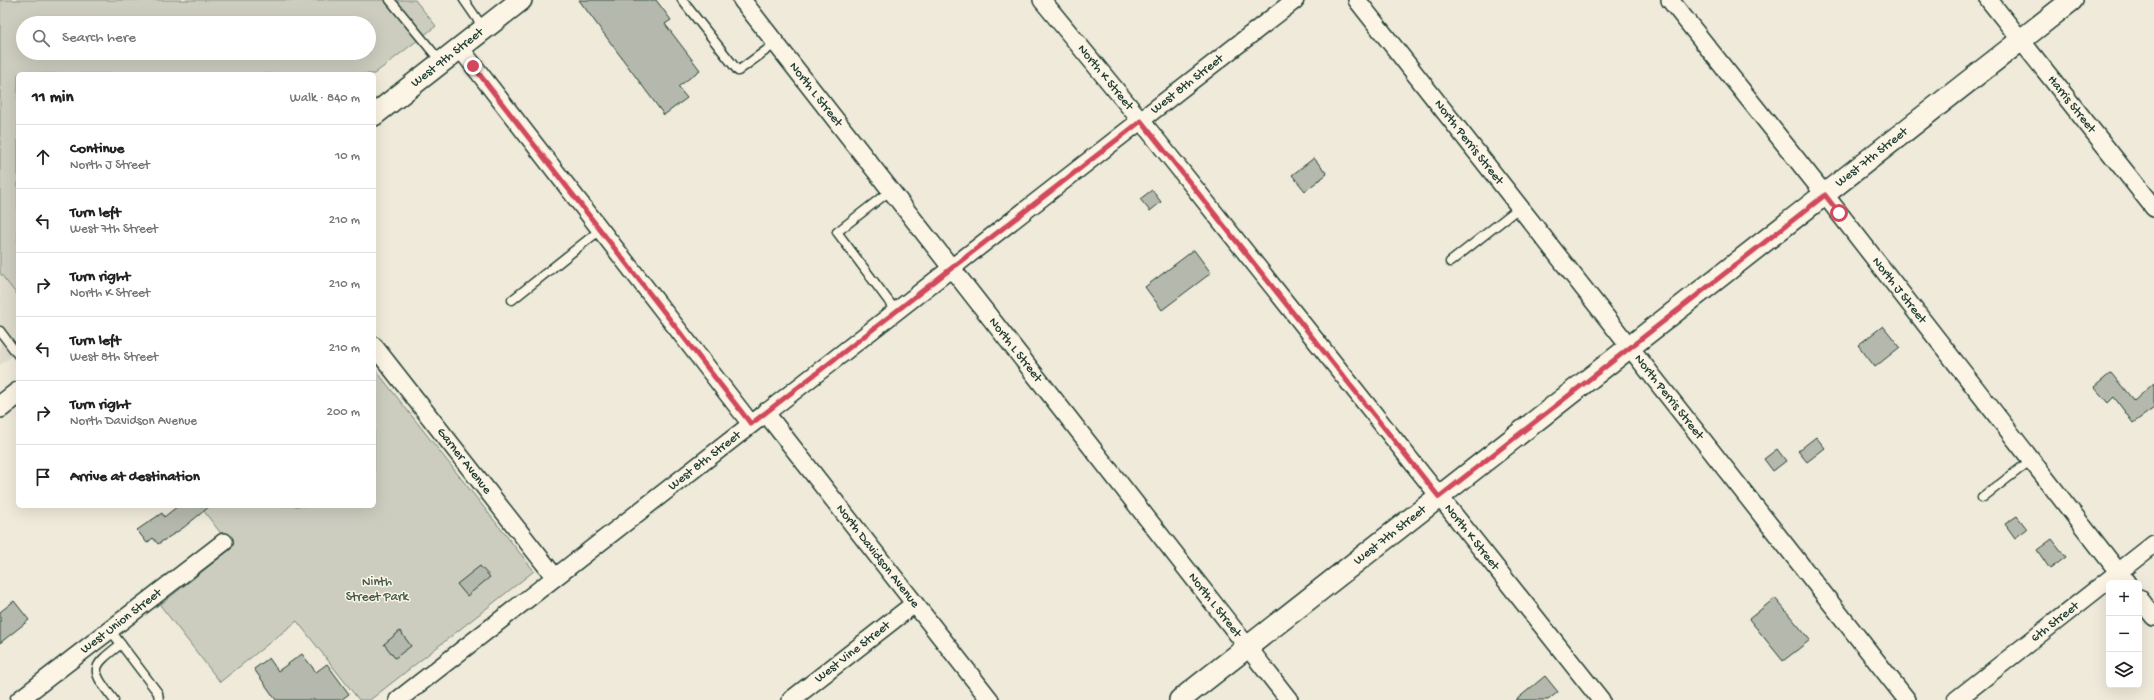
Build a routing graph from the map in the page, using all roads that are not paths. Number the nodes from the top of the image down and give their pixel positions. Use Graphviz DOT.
graph roads {
  1 [pos="390,0"];
  2 [pos="464,0"];
  3 [pos="521,0"];
  4 [pos="682,0"];
  5 [pos="742,0"];
  6 [pos="1042,0"];
  7 [pos="1295,0"];
  8 [pos="1357,0"];
  9 [pos="1670,0"];
  10 [pos="1989,0"];
  11 [pos="2072,0"];
  12 [pos="484,29"];
  13 [pos="2021,41"];
  14 [pos="776,44"];
  15 [pos="460,48"];
  16 [pos="441,63"];
  17 [pos="376,113"];
  18 [pos="1141,121"];
  19 [pos="890,190"];
  20 [pos="1825,195"];
  21 [pos="1520,206"];
  22 [pos="2154,208"];
  23 [pos="600,230"];
  24 [pos="1450,262"];
  25 [pos="952,269"];
  26 [pos="512,300"];
  27 [pos="896,311"];
  28 [pos="0,331"];
  29 [pos="1631,346"];
  30 [pos="376,349"];
  31 [pos="16,352"];
  32 [pos="16,395"];
  33 [pos="0,407"];
  34 [pos="765,412"];
  35 [pos="751,424"];
  36 [pos="2031,460"];
  37 [pos="1439,497"];
  38 [pos="1982,498"];
  39 [pos="224,542"];
  40 [pos="2154,544"];
  41 [pos="555,577"];
  42 [pos="2123,578"];
  43 [pos="2142,602"];
  44 [pos="914,604"];
  45 [pos="2154,618"];
  46 [pos="116,637"];
  47 [pos="1248,647"];
  48 [pos="19,700"];
  49 [pos="114,700"];
  50 [pos="160,700"];
  51 [pos="398,700"];
  52 [pos="791,700"];
  53 [pos="990,700"];
  54 [pos="1180,700"];
  55 [pos="1289,700"];
  56 [pos="1601,700"];
  57 [pos="1907,700"];
  58 [pos="1956,700"];
  1 -- 16 [label="lane"];
  2 -- 12 [label="lane"];
  3 -- 12 [label="street, West 9th Street"];
  4 -- 14 [label="lane"];
  5 -- 14 [label="street, North L Street"];
  6 -- 18 [label="street, North K Street"];
  7 -- 18 [label="street, West 8th Street"];
  8 -- 21 [label="street, North Perris Street"];
  9 -- 20 [label="street, North J Street"];
  10 -- 13 [label="street, Harris Street"];
  11 -- 13 [label="street, West 7th Street"];
  12 -- 15 [label="street, West 9th Street"];
  13 -- 20 [label="street, West 7th Street"];
  13 -- 22 [label="street, Harris Street"];
  14 -- 19 [label="street, North L Street"];
  15 -- 16 [label="street, West 9th Street"];
  15 -- 23 [label="street"];
  16 -- 17 [label="street, West 9th Street"];
  18 -- 25 [label="street, West 8th Street"];
  18 -- 37 [label="street, North K Street"];
  19 -- 25 [label="street, North L Street"];
  19 -- 27 [label="lane"];
  20 -- 29 [label="street, West 7th Street"];
  20 -- 36 [label="street, North J Street"];
  21 -- 24 [label="lane"];
  21 -- 29 [label="street, North Perris Street"];
  23 -- 26 [label="lane"];
  23 -- 35 [label="street"];
  25 -- 27 [label="street, West 8th Street"];
  25 -- 47 [label="street, North L Street"];
  27 -- 34 [label="street, West 8th Street"];
  28 -- 31 [label="lane"];
  29 -- 37 [label="street, West 7th Street"];
  29 -- 57 [label="street, North Perris Street"];
  30 -- 41 [label="street, Garner Avenue"];
  32 -- 33 [label="street"];
  34 -- 35 [label="street, West 8th Street"];
  34 -- 44 [label="street, North Davidson Avenue"];
  35 -- 41 [label="street, West 8th Street"];
  36 -- 38 [label="lane"];
  36 -- 42 [label="street, North J Street"];
  37 -- 47 [label="street, West 7th Street"];
  37 -- 56 [label="street, North K Street"];
  39 -- 46 [label="street, West Union Street"];
  40 -- 42 [label="street, 6th Street"];
  41 -- 51 [label="street, West 8th Street"];
  42 -- 58 [label="street, 6th Street"];
  43 -- 45 [label="street"];
  44 -- 52 [label="street, West Vine Street"];
  44 -- 53 [label="street, North Davidson Avenue"];
  46 -- 48 [label="street, West Union Street"];
  46 -- 49 [label="lane"];
  46 -- 50 [label="lane"];
  47 -- 54 [label="street, West 7th Street"];
  47 -- 55 [label="street, North L Street"];
}
